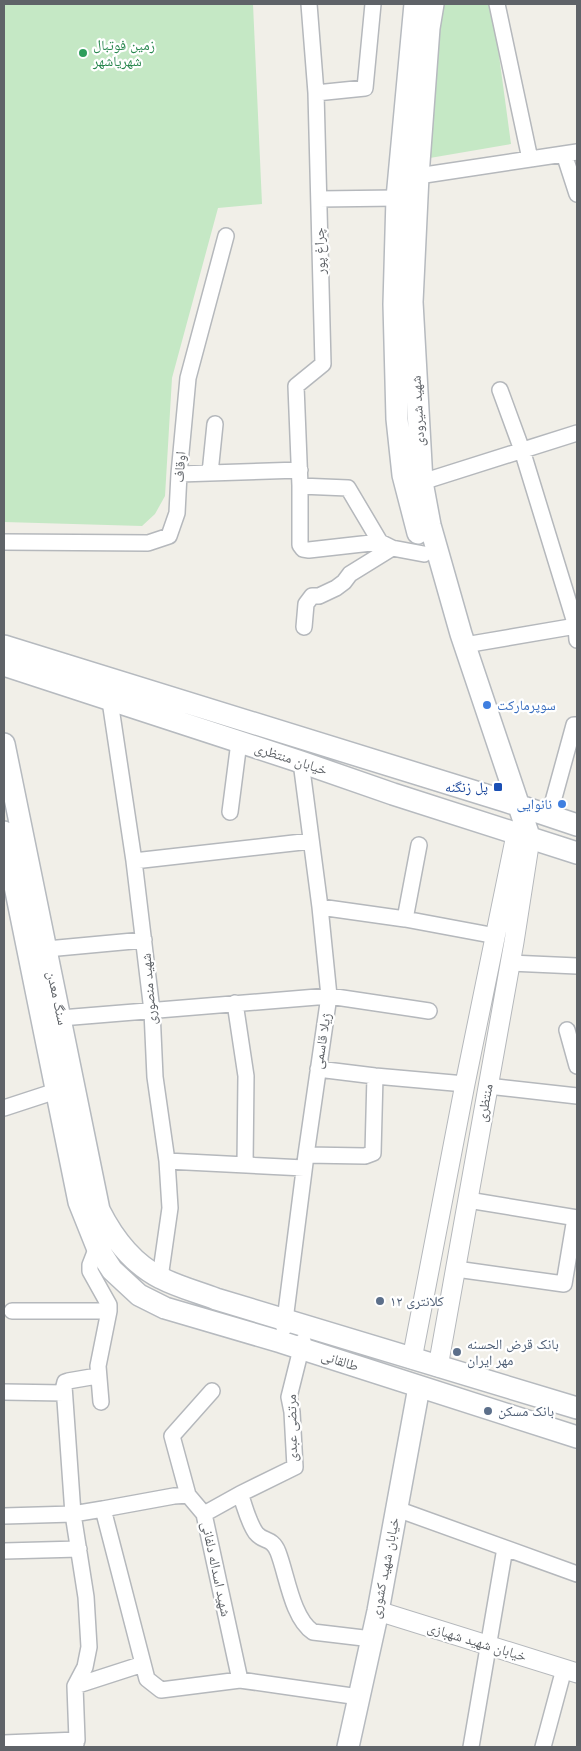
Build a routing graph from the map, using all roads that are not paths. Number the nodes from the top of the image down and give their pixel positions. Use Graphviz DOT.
graph roads {
  1 [pos="309,4"];
  2 [pos="373,4"];
  3 [pos="415,4"];
  4 [pos="433,4"];
  5 [pos="497,4"];
  6 [pos="316,93"];
  7 [pos="571,153"];
  8 [pos="530,160"];
  9 [pos="418,176"];
  10 [pos="577,194"];
  11 [pos="397,198"];
  12 [pos="319,200"];
  13 [pos="226,236"];
  14 [pos="500,390"];
  15 [pos="215,424"];
  16 [pos="577,433"];
  17 [pos="522,450"];
  18 [pos="300,470"];
  19 [pos="210,473"];
  20 [pos="179,474"];
  21 [pos="422,482"];
  22 [pos="300,486"];
  23 [pos="4,542"];
  24 [pos="386,545"];
  25 [pos="424,554"];
  26 [pos="304,627"];
  27 [pos="577,633"];
  28 [pos="465,645"];
  29 [pos="4,646"];
  30 [pos="4,666"];
  31 [pos="110,701"];
  32 [pos="577,725"];
  33 [pos="239,742"];
  34 [pos="4,744"];
  35 [pos="301,762"];
  36 [pos="511,803"];
  37 [pos="230,812"];
  38 [pos="549,816"];
  39 [pos="577,825"];
  40 [pos="4,832"];
  41 [pos="523,837"];
  42 [pos="311,841"];
  43 [pos="419,845"];
  44 [pos="577,853"];
  45 [pos="134,861"];
  46 [pos="7,863"];
  47 [pos="320,907"];
  48 [pos="405,919"];
  49 [pos="496,936"];
  50 [pos="144,940"];
  51 [pos="47,949"];
  52 [pos="510,963"];
  53 [pos="577,966"];
  54 [pos="329,996"];
  55 [pos="235,1003"];
  56 [pos="152,1011"];
  57 [pos="429,1011"];
  58 [pos="61,1018"];
  59 [pos="568,1030"];
  60 [pos="577,1066"];
  61 [pos="318,1069"];
  62 [pos="375,1076"];
  63 [pos="465,1084"];
  64 [pos="488,1086"];
  65 [pos="56,1091"];
  66 [pos="577,1096"];
  67 [pos="4,1108"];
  68 [pos="167,1161"];
  69 [pos="305,1162"];
  70 [pos="245,1165"];
  71 [pos="468,1200"];
  72 [pos="576,1218"];
  73 [pos="97,1247"];
  74 [pos="122,1248"];
  75 [pos="456,1269"];
  76 [pos="112,1270"];
  77 [pos="160,1278"];
  78 [pos="12,1311"];
  79 [pos="109,1311"];
  80 [pos="285,1320"];
  81 [pos="306,1327"];
  82 [pos="281,1342"];
  83 [pos="302,1349"];
  84 [pos="412,1359"];
  85 [pos="438,1367"];
  86 [pos="98,1376"];
  87 [pos="419,1387"];
  88 [pos="212,1391"];
  89 [pos="4,1392"];
  90 [pos="64,1393"];
  91 [pos="101,1402"];
  92 [pos="577,1408"];
  93 [pos="577,1437"];
  94 [pos="240,1494"];
  95 [pos="188,1496"];
  96 [pos="103,1509"];
  97 [pos="397,1509"];
  98 [pos="73,1514"];
  99 [pos="204,1514"];
  100 [pos="4,1516"];
  101 [pos="505,1548"];
  102 [pos="79,1549"];
  103 [pos="4,1551"];
  104 [pos="577,1574"];
  105 [pos="378,1611"];
  106 [pos="372,1639"];
  107 [pos="489,1646"];
  108 [pos="143,1664"];
  109 [pos="571,1671"];
  110 [pos="240,1680"];
  111 [pos="75,1686"];
  112 [pos="359,1697"];
  113 [pos="4,1743"];
  114 [pos="76,1744"];
  115 [pos="348,1747"];
  116 [pos="471,1747"];
  117 [pos="543,1747"];
  1 -- 6 [label="street, چراغ پور"];
  2 -- 6 [label="street"];
  3 -- 11 [label="main road, شهید شیرودی"];
  4 -- 9 [label="main road, شهید شیرودی"];
  5 -- 8 [label="street"];
  6 -- 12 [label="street, چراغ پور"];
  7 -- 8 [label="street"];
  7 -- 10 [label="street"];
  8 -- 9 [label="street"];
  9 -- 21 [label="main road, شهید شیرودی"];
  11 -- 12 [label="street"];
  11 -- 25 [label="main road, شهید شیرودی"];
  12 -- 18 [label="street, چراغ پور"];
  13 -- 20 [label="street, اوقاف"];
  14 -- 17 [label="street"];
  15 -- 19 [label="street"];
  16 -- 17 [label="street"];
  17 -- 21 [label="street"];
  17 -- 27 [label="street"];
  18 -- 19 [label="street"];
  18 -- 22 [label="street, چراغ پور"];
  19 -- 20 [label="street"];
  20 -- 23 [label="street, اوقاف"];
  21 -- 28 [label="main road, شهید شیرودی"];
  22 -- 24 [label="street"];
  22 -- 24 [label="street, چراغ پور"];
  24 -- 25 [label="street"];
  24 -- 26 [label="street"];
  25 -- 36 [label="main road, شهید شیرودی"];
  27 -- 28 [label="street"];
  28 -- 36 [label="main road, شهید شیرودی"];
  29 -- 36 [label="main road, خیابان منتظری"];
  30 -- 31 [label="main road, خیابان منتظری"];
  31 -- 33 [label="main road, خیابان منتظری"];
  31 -- 45 [label="street, شهید منصوری"];
  32 -- 38 [label="street"];
  33 -- 35 [label="main road, خیابان منتظری"];
  33 -- 37 [label="street"];
  34 -- 51 [label="main road, سنگ معدن"];
  35 -- 41 [label="main road, خیابان منتظری"];
  35 -- 42 [label="street, ژیلا قاسمی"];
  36 -- 38 [label="main road, خیابان منتظری"];
  36 -- 41 [label="main road"];
  38 -- 39 [label="main road, خیابان منتظری"];
  40 -- 46 [label="main road, سنگ معدن"];
  41 -- 44 [label="main road, خیابان منتظری"];
  41 -- 49 [label="street, منتظری"];
  41 -- 52 [label="street, منتظری"];
  42 -- 45 [label="street"];
  42 -- 47 [label="street, ژیلا قاسمی"];
  43 -- 48 [label="street"];
  45 -- 50 [label="street, شهید منصوری"];
  46 -- 65 [label="main road, سنگ معدن"];
  47 -- 48 [label="street"];
  47 -- 54 [label="street, ژیلا قاسمی"];
  48 -- 49 [label="street"];
  49 -- 63 [label="street, منتظری"];
  50 -- 51 [label="street"];
  50 -- 56 [label="street, شهید منصوری"];
  51 -- 58 [label="main road, سنگ معدن"];
  52 -- 53 [label="street"];
  52 -- 64 [label="street, منتظری"];
  54 -- 55 [label="street"];
  54 -- 57 [label="street"];
  54 -- 61 [label="street, ژیلا قاسمی"];
  55 -- 56 [label="street"];
  55 -- 70 [label="street"];
  56 -- 58 [label="street"];
  56 -- 68 [label="street, شهید منصوری"];
  58 -- 74 [label="main road, سنگ معدن"];
  59 -- 60 [label="street"];
  61 -- 62 [label="street"];
  61 -- 69 [label="street, ژیلا قاسمی"];
  62 -- 63 [label="street"];
  62 -- 69 [label="street"];
  63 -- 84 [label="street, منتظری"];
  64 -- 66 [label="street"];
  64 -- 71 [label="street, منتظری"];
  65 -- 67 [label="street"];
  65 -- 73 [label="main road, سنگ معدن"];
  68 -- 70 [label="street"];
  68 -- 77 [label="street, شهید منصوری"];
  69 -- 70 [label="street"];
  69 -- 80 [label="street, ژیلا قاسمی"];
  71 -- 72 [label="street"];
  71 -- 75 [label="street, منتظری"];
  72 -- 75 [label="street"];
  73 -- 76 [label="main road, سنگ معدن"];
  73 -- 79 [label="street"];
  74 -- 77 [label="main road, طالقانی"];
  75 -- 85 [label="street, منتظری"];
  76 -- 82 [label="main road, طالقانی"];
  77 -- 80 [label="main road, طالقانی"];
  78 -- 79 [label="street"];
  79 -- 86 [label="street"];
  80 -- 81 [label="main road, طالقانی"];
  80 -- 82 [label="street, ژیلا قاسمی"];
  81 -- 83 [label="street"];
  81 -- 84 [label="main road, طالقانی"];
  82 -- 83 [label="main road, طالقانی"];
  83 -- 87 [label="main road, طالقانی"];
  83 -- 94 [label="street, مرتضی عبدی"];
  84 -- 85 [label="main road, طالقانی"];
  85 -- 92 [label="main road, طالقانی"];
  86 -- 90 [label="street"];
  86 -- 91 [label="street"];
  87 -- 93 [label="main road, طالقانی"];
  87 -- 97 [label="main road, خیابان شهید کشوری"];
  88 -- 95 [label="street, شهید اسداله دلفانی"];
  89 -- 90 [label="street"];
  90 -- 98 [label="street"];
  94 -- 99 [label="street, مرتضی عبدی"];
  94 -- 106 [label="street"];
  95 -- 96 [label="street"];
  95 -- 99 [label="street, شهید اسداله دلفانی"];
  96 -- 98 [label="street"];
  96 -- 108 [label="street"];
  97 -- 101 [label="street"];
  97 -- 105 [label="main road, خیابان شهید کشوری"];
  98 -- 100 [label="street"];
  98 -- 102 [label="street"];
  99 -- 110 [label="street, شهید اسداله دلفانی"];
  101 -- 104 [label="street"];
  101 -- 107 [label="street"];
  102 -- 103 [label="street"];
  102 -- 111 [label="street"];
  105 -- 106 [label="main road, خیابان شهید کشوری"];
  105 -- 107 [label="street, خیابان شهید شهبازی"];
  106 -- 112 [label="main road, خیابان شهید کشوری"];
  107 -- 109 [label="street, خیابان شهید شهبازی"];
  107 -- 116 [label="street"];
  108 -- 110 [label="street"];
  108 -- 111 [label="street"];
  109 -- 117 [label="street"];
  110 -- 112 [label="street"];
  111 -- 114 [label="street"];
  112 -- 115 [label="main road, خیابان شهید کشوری"];
  113 -- 114 [label="street"];
}
